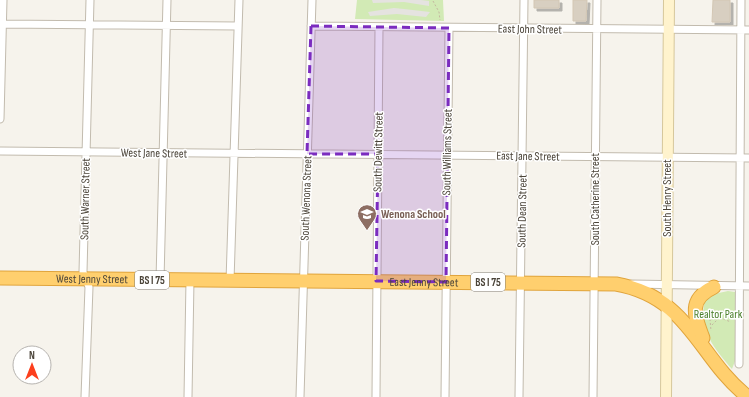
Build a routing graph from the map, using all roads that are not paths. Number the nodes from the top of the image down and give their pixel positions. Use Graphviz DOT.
graph roads {
  1 [pos="4,0"];
  2 [pos="90,0"];
  3 [pos="167,0"];
  4 [pos="239,0"];
  5 [pos="312,0"];
  6 [pos="524,0"];
  7 [pos="597,0"];
  8 [pos="669,0"];
  9 [pos="741,0"];
  10 [pos="2,24"];
  11 [pos="90,25"];
  12 [pos="166,26"];
  13 [pos="238,26"];
  14 [pos="311,26"];
  15 [pos="379,28"];
  16 [pos="449,28"];
  17 [pos="524,29"];
  18 [pos="597,30"];
  19 [pos="669,30"];
  20 [pos="741,30"];
  21 [pos="749,30"];
  22 [pos="0,119"];
  23 [pos="0,151"];
  24 [pos="86,152"];
  25 [pos="163,153"];
  26 [pos="234,154"];
  27 [pos="307,154"];
  28 [pos="378,154"];
  29 [pos="447,155"];
  30 [pos="523,156"];
  31 [pos="595,156"];
  32 [pos="667,157"];
  33 [pos="740,158"];
  34 [pos="749,158"];
  35 [pos="0,278"];
  36 [pos="86,279"];
  37 [pos="160,280"];
  38 [pos="190,280"];
  39 [pos="230,281"];
  40 [pos="304,281"];
  41 [pos="376,281"];
  42 [pos="446,282"];
  43 [pos="521,282"];
  44 [pos="594,283"];
  45 [pos="616,284"];
  46 [pos="667,284"];
  47 [pos="739,286"];
  48 [pos="749,286"];
  49 [pos="714,287"];
  50 [pos="667,306"];
  51 [pos="709,353"];
  52 [pos="739,364"];
  53 [pos="85,397"];
  54 [pos="188,397"];
  55 [pos="300,397"];
  56 [pos="376,397"];
  57 [pos="445,397"];
  58 [pos="519,397"];
  59 [pos="593,397"];
  60 [pos="666,397"];
  61 [pos="748,397"];
  1 -- 10 [label="street"];
  2 -- 11 [label="street, South Warner Street"];
  3 -- 12 [label="street"];
  4 -- 13 [label="street"];
  5 -- 14 [label="street, South Wenona Street"];
  6 -- 17 [label="street, South Dean Street"];
  7 -- 18 [label="street, South Catherine Street"];
  8 -- 19 [label="street, South Henry Street"];
  9 -- 20 [label="street"];
  10 -- 11 [label="street"];
  10 -- 22 [label="street"];
  11 -- 12 [label="street"];
  11 -- 24 [label="street, South Warner Street"];
  12 -- 13 [label="street"];
  12 -- 25 [label="street"];
  13 -- 26 [label="street"];
  14 -- 15 [label="street, East John Street"];
  14 -- 27 [label="street, South Wenona Street"];
  15 -- 16 [label="street, East John Street"];
  15 -- 28 [label="street, South Dewitt Street"];
  16 -- 17 [label="street, East John Street"];
  16 -- 29 [label="street, South Williams Street"];
  17 -- 18 [label="street, East John Street"];
  17 -- 30 [label="street, South Dean Street"];
  18 -- 19 [label="street, East John Street"];
  18 -- 31 [label="street, South Catherine Street"];
  19 -- 20 [label="street, East John Street"];
  19 -- 32 [label="street, South Henry Street"];
  20 -- 21 [label="street, East John Street"];
  20 -- 33 [label="street"];
  23 -- 24 [label="street, West Jane Street"];
  24 -- 25 [label="street, West Jane Street"];
  24 -- 36 [label="street, South Warner Street"];
  25 -- 26 [label="street, West Jane Street"];
  25 -- 37 [label="street"];
  26 -- 27 [label="street, West Jane Street"];
  26 -- 39 [label="street"];
  27 -- 28 [label="street, East Jane Street"];
  27 -- 40 [label="street, South Wenona Street"];
  28 -- 29 [label="street, East Jane Street"];
  28 -- 41 [label="street, South Dewitt Street"];
  29 -- 30 [label="street, East Jane Street"];
  29 -- 42 [label="street, South Williams Street"];
  30 -- 31 [label="street, East Jane Street"];
  30 -- 43 [label="street, South Dean Street"];
  31 -- 32 [label="street, East Jane Street"];
  31 -- 44 [label="street, South Catherine Street"];
  32 -- 33 [label="street, East Jane Street"];
  32 -- 46 [label="street, South Henry Street"];
  33 -- 34 [label="street, East Jane Street"];
  33 -- 47 [label="street"];
  35 -- 36 [label="highway, West Jenny Street / BS I 75"];
  36 -- 37 [label="highway, West Jenny Street / BS I 75"];
  36 -- 53 [label="street, South Warner Street"];
  37 -- 38 [label="highway, West Jenny Street / BS I 75"];
  38 -- 39 [label="highway, West Jenny Street / BS I 75"];
  38 -- 54 [label="street"];
  39 -- 40 [label="highway, West Jenny Street / BS I 75"];
  40 -- 41 [label="highway, East Jenny Street / BS I 75"];
  40 -- 55 [label="street, South Wenona Street"];
  41 -- 42 [label="highway, East Jenny Street / BS I 75"];
  41 -- 56 [label="street, South Dewitt Street"];
  42 -- 43 [label="highway, East Jenny Street / BS I 75"];
  42 -- 57 [label="street, South Williams Street"];
  43 -- 44 [label="highway, East Jenny Street / BS I 75"];
  43 -- 58 [label="street, South Dean Street"];
  44 -- 45 [label="highway, East Jenny Street / BS I 75"];
  44 -- 59 [label="street, South Catherine Street"];
  45 -- 46 [label="street, East Jenny Street"];
  45 -- 50 [label="highway, East Jenny Street / BS I 75"];
  46 -- 49 [label="street, East Jenny Street"];
  46 -- 50 [label="street, South Henry Street"];
  47 -- 48 [label="street, East Jenny Street"];
  47 -- 49 [label="street, East Jenny Street"];
  47 -- 52 [label="street"];
  49 -- 51 [label="highway"];
  50 -- 51 [label="highway, BS I 75"];
  50 -- 60 [label="street, South Henry Street"];
  51 -- 61 [label="highway, BS I 75"];
}
